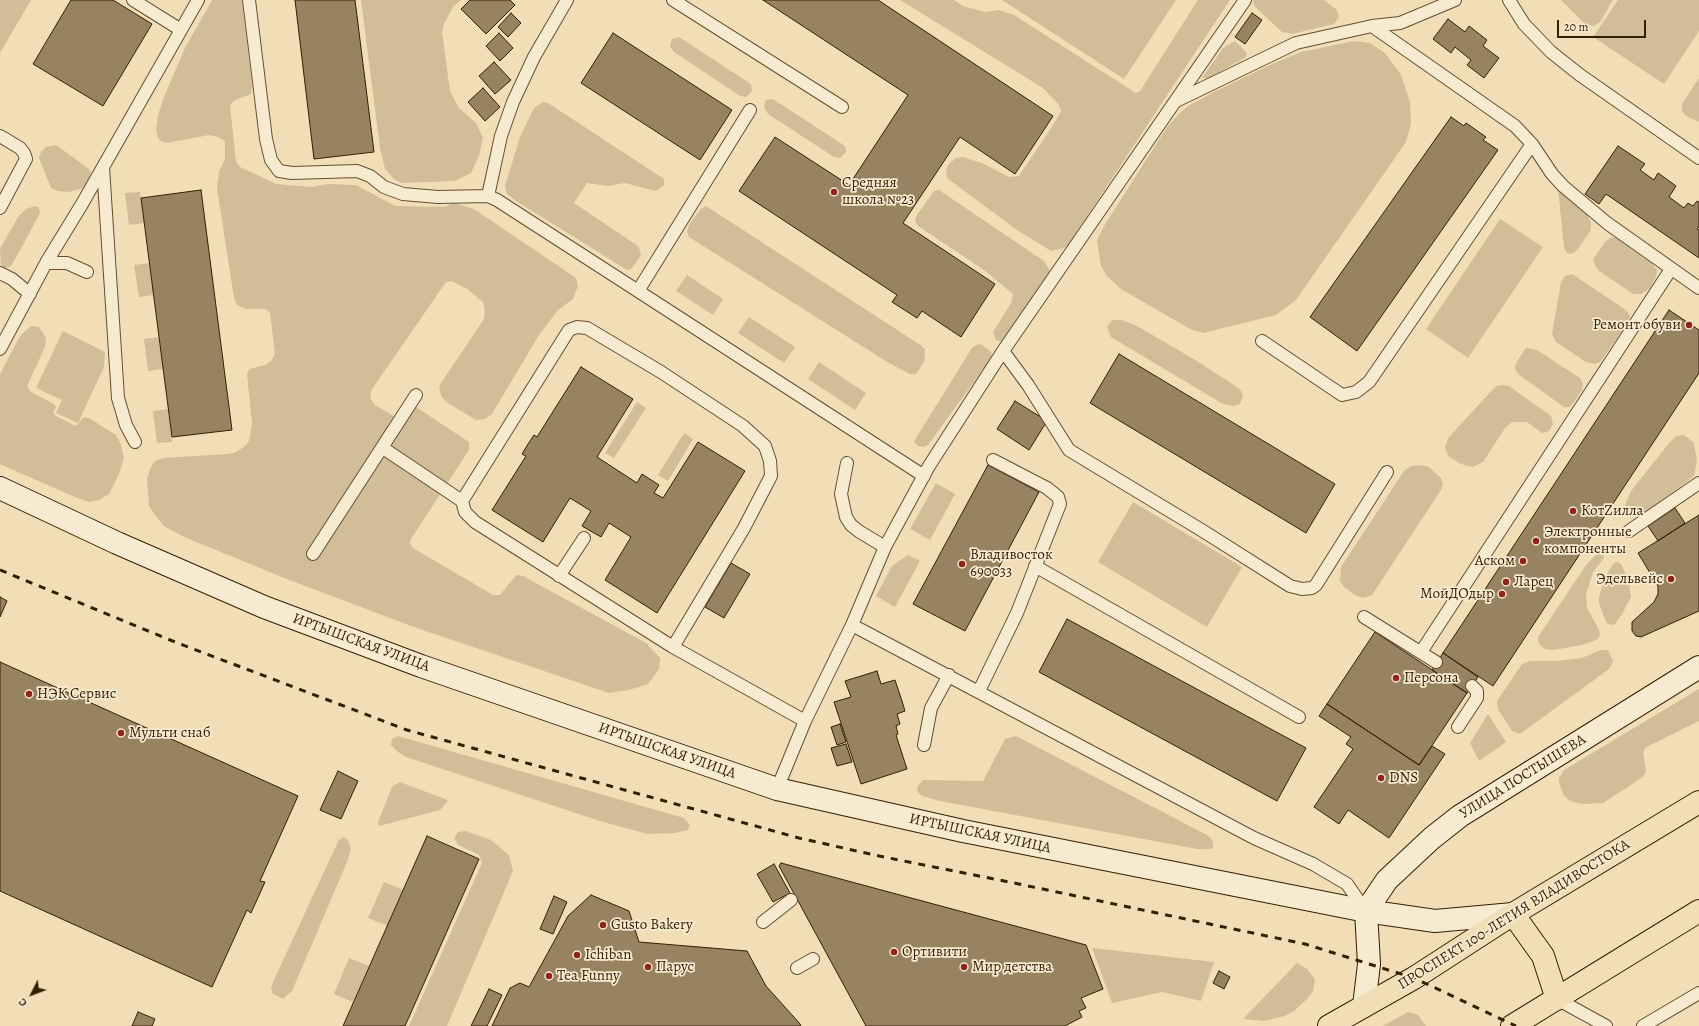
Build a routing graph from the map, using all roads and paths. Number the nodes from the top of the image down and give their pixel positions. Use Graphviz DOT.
graph roads {
  1 [pos="132,0"];
  2 [pos="198,0"];
  3 [pos="249,0"];
  4 [pos="567,0"];
  5 [pos="673,0"];
  6 [pos="1245,0"];
  7 [pos="1455,0"];
  8 [pos="1509,0"];
  9 [pos="1372,26"];
  10 [pos="181,30"];
  11 [pos="1174,102"];
  12 [pos="842,108"];
  13 [pos="750,110"];
  14 [pos="0,136"];
  15 [pos="1532,144"];
  16 [pos="1699,158"];
  17 [pos="103,167"];
  18 [pos="488,196"];
  19 [pos="0,208"];
  20 [pos="46,263"];
  21 [pos="1671,269"];
  22 [pos="87,272"];
  23 [pos="0,273"];
  24 [pos="1699,288"];
  25 [pos="638,291"];
  26 [pos="30,294"];
  27 [pos="1262,341"];
  28 [pos="0,349"];
  29 [pos="1003,351"];
  30 [pos="416,395"];
  31 [pos="135,442"];
  32 [pos="383,448"];
  33 [pos="993,460"];
  34 [pos="847,463"];
  35 [pos="1387,472"];
  36 [pos="924,476"];
  37 [pos="1699,484"];
  38 [pos="0,488"];
  39 [pos="462,502"];
  40 [pos="1629,531"];
  41 [pos="584,538"];
  42 [pos="885,547"];
  43 [pos="313,554"];
  44 [pos="1035,566"];
  45 [pos="560,576"];
  46 [pos="1364,617"];
  47 [pos="852,625"];
  48 [pos="673,647"];
  49 [pos="1421,652"];
  50 [pos="1436,662"];
  51 [pos="1699,667"];
  52 [pos="949,675"];
  53 [pos="1472,686"];
  54 [pos="979,691"];
  55 [pos="1300,718"];
  56 [pos="805,721"];
  57 [pos="1458,727"];
  58 [pos="924,745"];
  59 [pos="777,789"];
  60 [pos="1699,802"];
  61 [pos="791,900"];
  62 [pos="1366,911"];
  63 [pos="1699,912"];
  64 [pos="1513,914"];
  65 [pos="763,922"];
  66 [pos="813,960"];
  67 [pos="797,968"];
  68 [pos="1699,993"];
  69 [pos="1557,999"];
  70 [pos="1364,1006"];
  71 [pos="1329,1026"];
  72 [pos="1512,1026"];
  73 [pos="1606,1026"];
  74 [pos="1643,1026"];
  1 -- 10 [label="lane"];
  2 -- 10 [label="lane"];
  3 -- 18 [label="lane"];
  4 -- 18 [label="lane"];
  5 -- 12 [label="lane"];
  6 -- 11 [label="lane"];
  7 -- 9 [label="lane"];
  8 -- 16 [label="lane"];
  9 -- 11 [label="lane"];
  9 -- 15 [label="lane"];
  10 -- 17 [label="lane"];
  11 -- 29 [label="lane"];
  13 -- 25 [label="lane"];
  14 -- 19 [label="lane"];
  15 -- 21 [label="lane"];
  15 -- 27 [label="lane"];
  17 -- 20 [label="lane"];
  17 -- 31 [label="lane"];
  18 -- 25 [label="lane"];
  20 -- 22 [label="lane"];
  20 -- 26 [label="lane"];
  21 -- 24 [label="lane"];
  21 -- 49 [label="lane"];
  23 -- 26 [label="lane"];
  25 -- 36 [label="lane"];
  26 -- 28 [label="lane"];
  29 -- 35 [label="lane"];
  29 -- 36 [label="lane"];
  30 -- 32 [label="lane"];
  32 -- 39 [label="lane"];
  32 -- 43 [label="lane"];
  33 -- 44 [label="lane"];
  34 -- 42 [label="lane"];
  36 -- 42 [label="lane"];
  37 -- 40 [label="lane"];
  38 -- 59 [label="main road, ИРТЫШСКАЯ УЛИЦА"];
  39 -- 45 [label="lane"];
  39 -- 48 [label="lane"];
  41 -- 45 [label="lane"];
  42 -- 47 [label="lane"];
  44 -- 54 [label="lane"];
  44 -- 55 [label="lane"];
  45 -- 48 [label="lane"];
  46 -- 49 [label="lane"];
  47 -- 52 [label="lane"];
  47 -- 56 [label="lane"];
  48 -- 56 [label="lane"];
  49 -- 50 [label="lane"];
  51 -- 62 [label="main road, УЛИЦА ПОСТЫШЕВА"];
  52 -- 54 [label="lane"];
  52 -- 58 [label="lane"];
  53 -- 57 [label="lane"];
  54 -- 62 [label="lane"];
  56 -- 59 [label="lane"];
  59 -- 62 [label="main road, ИРТЫШСКАЯ УЛИЦА"];
  60 -- 64 [label="highway, ПРОСПЕКТ 100-ЛЕТИЯ ВЛАДИВОСТОКА"];
  61 -- 65 [label="lane"];
  62 -- 64 [label="main road, ИРТЫШСКАЯ УЛИЦА"];
  62 -- 70 [label="main road"];
  63 -- 69 [label="highway"];
  64 -- 69 [label="highway"];
  64 -- 70 [label="highway, ПРОСПЕКТ 100-ЛЕТИЯ ВЛАДИВОСТОКА"];
  66 -- 67 [label="lane"];
  68 -- 74 [label="lane"];
  69 -- 72 [label="highway"];
  69 -- 73 [label="lane"];
  70 -- 71 [label="highway, ПРОСПЕКТ 100-ЛЕТИЯ ВЛАДИВОСТОКА"];
}
